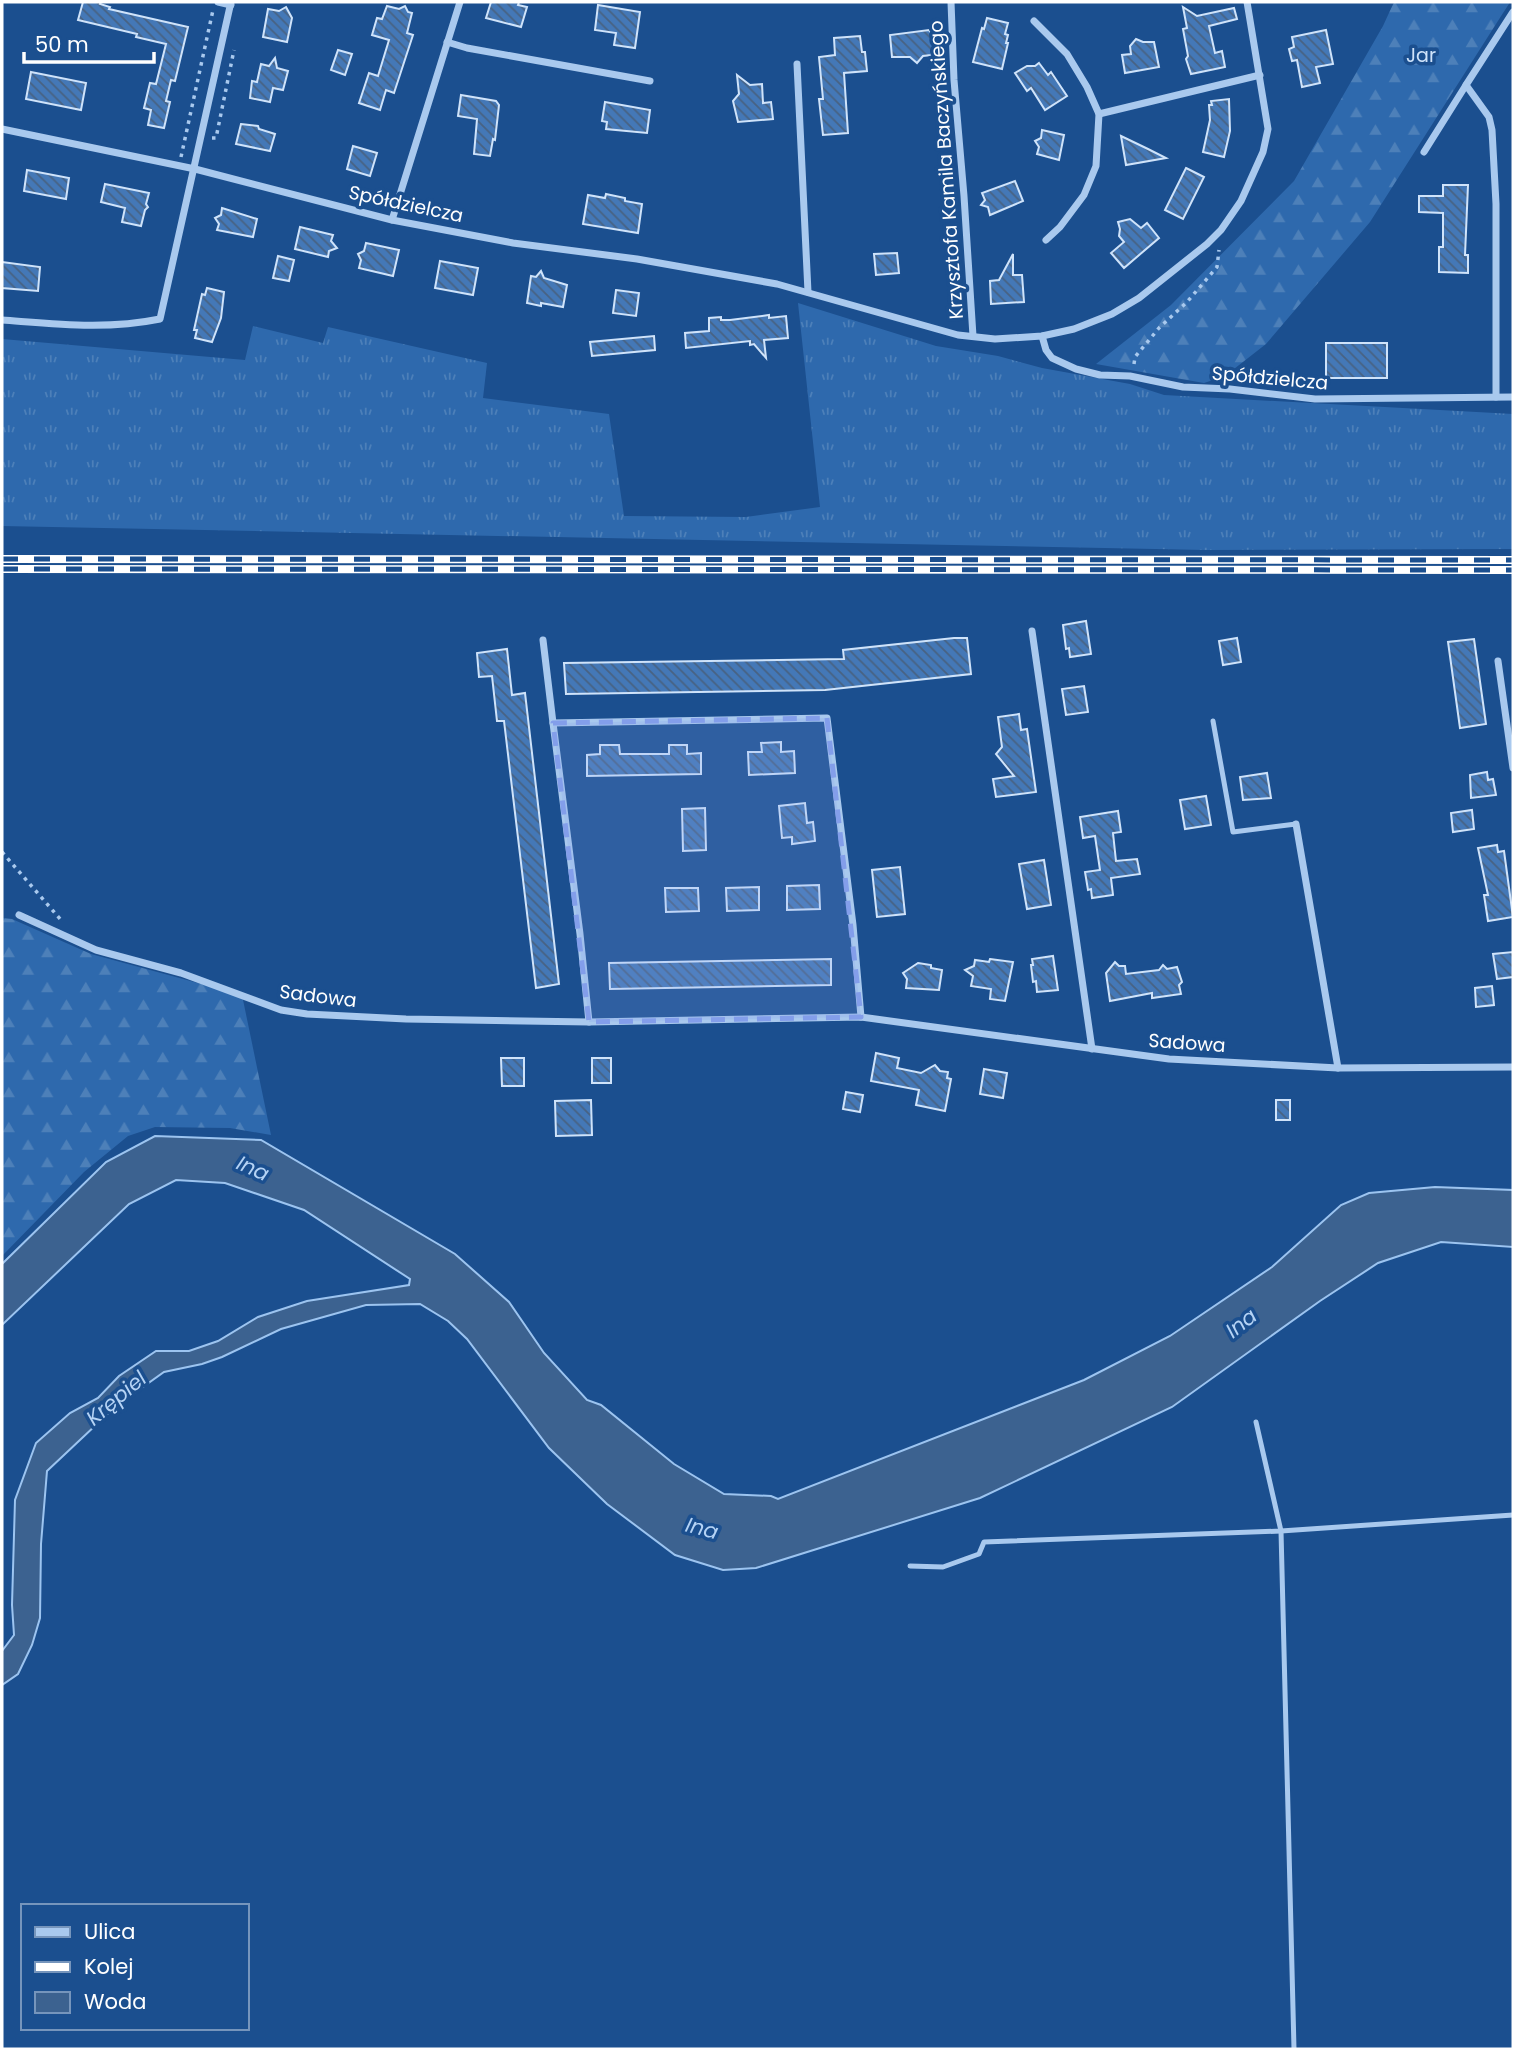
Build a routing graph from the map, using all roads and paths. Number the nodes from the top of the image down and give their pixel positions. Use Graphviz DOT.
graph roads {
  1 [pos="217,2"];
  2 [pos="460,2"];
  3 [pos="951,2"];
  4 [pos="1247,2"];
  5 [pos="231,3"];
  6 [pos="1513,12"];
  7 [pos="1034,21"];
  8 [pos="447,42"];
  9 [pos="797,64"];
  10 [pos="1260,75"];
  11 [pos="650,81"];
  12 [pos="1466,85"];
  13 [pos="1099,114"];
  14 [pos="2,129"];
  15 [pos="1424,152"];
  16 [pos="179,165"];
  17 [pos="195,169"];
  18 [pos="392,220"];
  19 [pos="1221,230"];
  20 [pos="1046,240"];
  21 [pos="807,292"];
  22 [pos="2,320"];
  23 [pos="973,336"];
  24 [pos="1042,336"];
  25 [pos="1130,376"];
  26 [pos="1496,397"];
  27 [pos="1513,397"];
  28 [pos="1032,631"];
  29 [pos="543,640"];
  30 [pos="1498,661"];
  31 [pos="1213,721"];
  32 [pos="553,723"];
  33 [pos="1513,768"];
  34 [pos="1296,824"];
  35 [pos="2,852"];
  36 [pos="19,915"];
  37 [pos="63,922"];
  38 [pos="862,1017"];
  39 [pos="589,1022"];
  40 [pos="1092,1049"];
  41 [pos="1513,1067"];
  42 [pos="1338,1068"];
  43 [pos="1256,1422"];
  44 [pos="1513,1515"];
  45 [pos="1281,1531"];
  46 [pos="910,1566"];
  47 [pos="1294,2049"];
  1 -- 5 [label="street"];
  1 -- 16 [label="path"];
  2 -- 8 [label="street"];
  3 -- 23 [label="street, Krzysztofa Kamila Baczyńskiego"];
  4 -- 10 [label="street, Spółdzielcza"];
  5 -- 17 [label="street"];
  6 -- 12 [label="street"];
  7 -- 13 [label="street"];
  8 -- 11 [label="street"];
  8 -- 18 [label="street"];
  9 -- 21 [label="street"];
  10 -- 13 [label="street"];
  10 -- 19 [label="street, Spółdzielcza"];
  12 -- 15 [label="street"];
  12 -- 26 [label="street"];
  13 -- 20 [label="street"];
  14 -- 16 [label="street, Spółdzielcza"];
  16 -- 17 [label="street, Spółdzielcza"];
  17 -- 18 [label="street, Spółdzielcza"];
  17 -- 22 [label="street"];
  18 -- 21 [label="street, Spółdzielcza"];
  19 -- 24 [label="street, Spółdzielcza"];
  19 -- 25 [label="path"];
  21 -- 23 [label="street, Spółdzielcza"];
  23 -- 24 [label="street, Spółdzielcza"];
  24 -- 25 [label="street, Spółdzielcza"];
  25 -- 26 [label="street, Spółdzielcza"];
  26 -- 27 [label="street, Spółdzielcza"];
  28 -- 40 [label="street"];
  29 -- 32 [label="street"];
  30 -- 33 [label="street"];
  31 -- 34 [label="lane"];
  32 -- 38 [label="street"];
  32 -- 39 [label="street"];
  34 -- 42 [label="street"];
  35 -- 37 [label="path"];
  36 -- 39 [label="street, Sadowa"];
  38 -- 39 [label="street, Sadowa"];
  38 -- 40 [label="street, Sadowa"];
  40 -- 42 [label="street, Sadowa"];
  41 -- 42 [label="street, Sadowa"];
  43 -- 45 [label="lane"];
  44 -- 45 [label="lane"];
  45 -- 46 [label="lane"];
  45 -- 47 [label="lane"];
}
